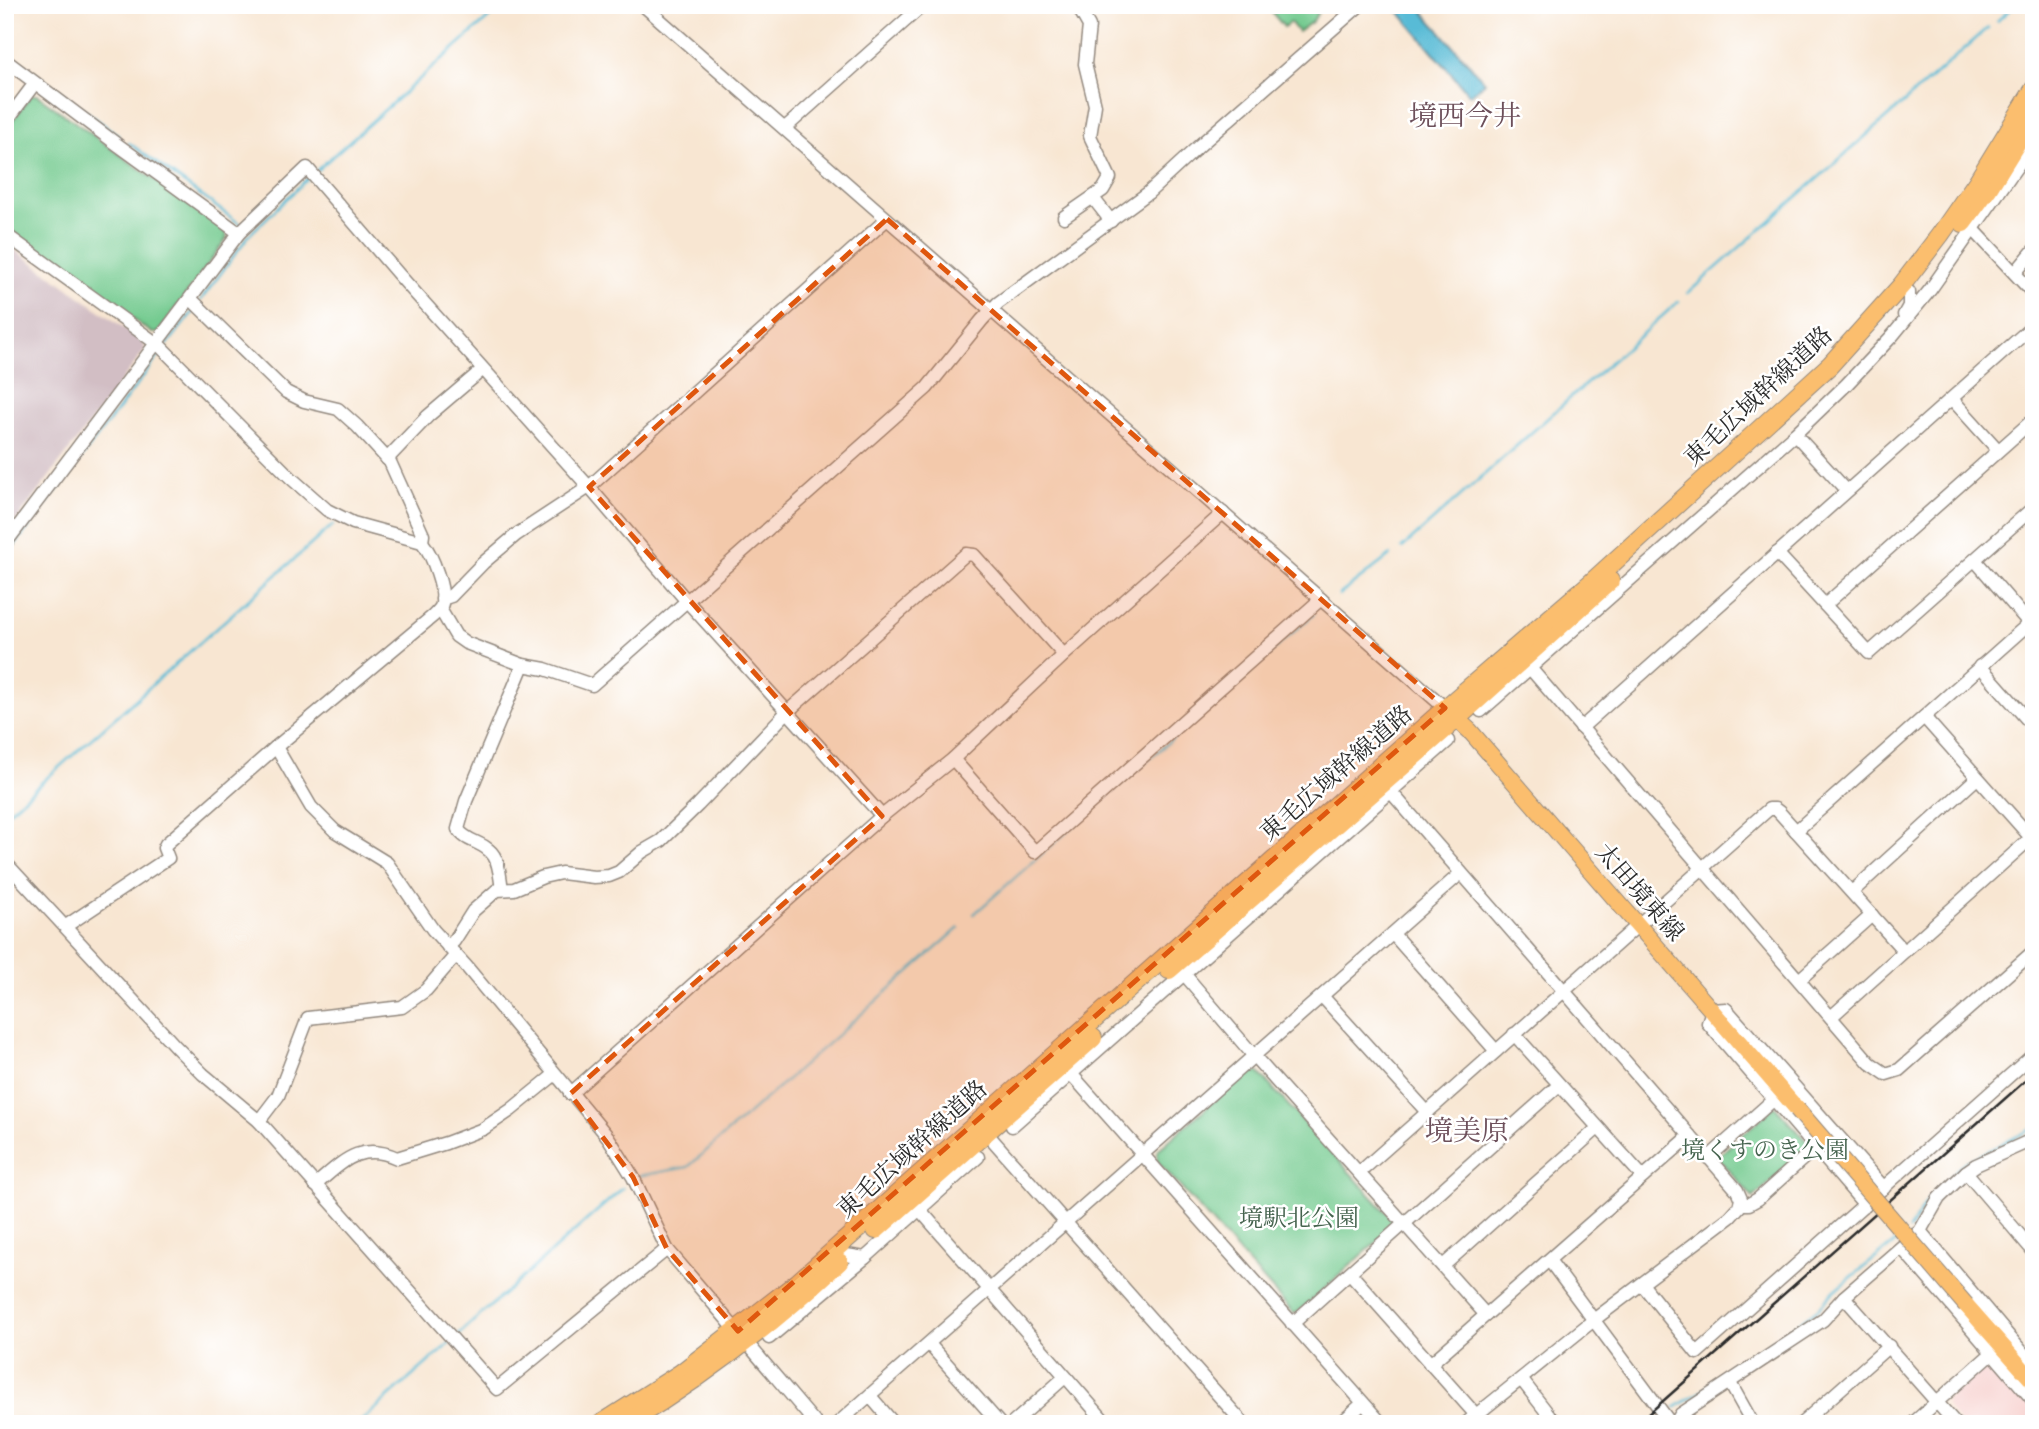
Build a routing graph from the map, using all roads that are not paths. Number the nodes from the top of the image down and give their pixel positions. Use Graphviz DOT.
graph roads {
  1 [pos="643,5"];
  2 [pos="923,5"];
  3 [pos="1077,5"];
  4 [pos="1360,5"];
  5 [pos="5,60"];
  6 [pos="35,83"];
  7 [pos="2034,89"];
  8 [pos="2034,115"];
  9 [pos="5,123"];
  10 [pos="785,128"];
  11 [pos="2034,142"];
  12 [pos="1093,198"];
  13 [pos="1064,217"];
  14 [pos="887,219"];
  15 [pos="1111,221"];
  16 [pos="1974,230"];
  17 [pos="239,233"];
  18 [pos="5,234"];
  19 [pos="2034,250"];
  20 [pos="2015,272"];
  21 [pos="1909,292"];
  22 [pos="2034,294"];
  23 [pos="191,299"];
  24 [pos="991,309"];
  25 [pos="1903,324"];
  26 [pos="2034,325"];
  27 [pos="161,348"];
  28 [pos="482,370"];
  29 [pos="1951,398"];
  30 [pos="2033,421"];
  31 [pos="1795,434"];
  32 [pos="1998,450"];
  33 [pos="387,458"];
  34 [pos="589,487"];
  35 [pos="1846,490"];
  36 [pos="2034,507"];
  37 [pos="1223,513"];
  38 [pos="422,542"];
  39 [pos="5,544"];
  40 [pos="1777,553"];
  41 [pos="1975,560"];
  42 [pos="1627,583"];
  43 [pos="1601,590"];
  44 [pos="1321,599"];
  45 [pos="686,600"];
  46 [pos="441,604"];
  47 [pos="1825,605"];
  48 [pos="2031,621"];
  49 [pos="1064,655"];
  50 [pos="523,665"];
  51 [pos="1980,666"];
  52 [pos="1530,668"];
  53 [pos="1481,711"];
  54 [pos="787,712"];
  55 [pos="1451,714"];
  56 [pos="1924,717"];
  57 [pos="2034,727"];
  58 [pos="1581,728"];
  59 [pos="1448,741"];
  60 [pos="276,747"];
  61 [pos="953,759"];
  62 [pos="1977,778"];
  63 [pos="1391,792"];
  64 [pos="882,816"];
  65 [pos="1340,819"];
  66 [pos="1796,831"];
  67 [pos="2032,839"];
  68 [pos="1331,845"];
  69 [pos="5,862"];
  70 [pos="1703,868"];
  71 [pos="1461,873"];
  72 [pos="502,889"];
  73 [pos="1852,892"];
  74 [pos="1872,915"];
  75 [pos="1638,925"];
  76 [pos="66,926"];
  77 [pos="1392,934"];
  78 [pos="452,951"];
  79 [pos="1904,951"];
  80 [pos="2034,951"];
  81 [pos="1185,975"];
  82 [pos="1799,980"];
  83 [pos="1565,990"];
  84 [pos="1322,996"];
  85 [pos="1712,1010"];
  86 [pos="1831,1017"];
  87 [pos="1097,1034"];
  88 [pos="1117,1034"];
  89 [pos="1514,1034"];
  90 [pos="1496,1051"];
  91 [pos="2034,1054"];
  92 [pos="1254,1056"];
  93 [pos="554,1075"];
  94 [pos="1072,1075"];
  95 [pos="1559,1085"];
  96 [pos="570,1094"];
  97 [pos="1773,1100"];
  98 [pos="1427,1112"];
  99 [pos="259,1121"];
  100 [pos="1012,1126"];
  101 [pos="982,1128"];
  102 [pos="1598,1128"];
  103 [pos="1690,1136"];
  104 [pos="2034,1139"];
  105 [pos="1815,1148"];
  106 [pos="1142,1155"];
  107 [pos="978,1157"];
  108 [pos="1708,1158"];
  109 [pos="1360,1172"];
  110 [pos="1966,1172"];
  111 [pos="1643,1177"];
  112 [pos="314,1185"];
  113 [pos="936,1186"];
  114 [pos="1884,1188"];
  115 [pos="1741,1204"];
  116 [pos="1865,1205"];
  117 [pos="919,1210"];
  118 [pos="1065,1223"];
  119 [pos="1405,1224"];
  120 [pos="1920,1231"];
  121 [pos="1902,1248"];
  122 [pos="667,1249"];
  123 [pos="2034,1252"];
  124 [pos="846,1255"];
  125 [pos="865,1258"];
  126 [pos="1549,1260"];
  127 [pos="1443,1266"];
  128 [pos="1350,1273"];
  129 [pos="1642,1284"];
  130 [pos="989,1290"];
  131 [pos="1844,1297"];
  132 [pos="1486,1315"];
  133 [pos="1595,1319"];
  134 [pos="1292,1324"];
  135 [pos="742,1336"];
  136 [pos="769,1338"];
  137 [pos="929,1344"];
  138 [pos="1889,1346"];
  139 [pos="1992,1353"];
  140 [pos="2032,1361"];
  141 [pos="1430,1364"];
  142 [pos="1065,1377"];
  143 [pos="1521,1379"];
  144 [pos="2034,1382"];
  145 [pos="1730,1383"];
  146 [pos="870,1396"];
  147 [pos="2034,1401"];
  148 [pos="1937,1402"];
  149 [pos="1363,1403"];
  150 [pos="1476,1415"];
  151 [pos="601,1424"];
  152 [pos="625,1424"];
  153 [pos="816,1424"];
  154 [pos="837,1424"];
  155 [pos="894,1424"];
  156 [pos="1000,1424"];
  157 [pos="1012,1424"];
  158 [pos="1107,1424"];
  159 [pos="1244,1424"];
  160 [pos="1340,1424"];
  161 [pos="1382,1424"];
  162 [pos="1465,1424"];
  163 [pos="1556,1424"];
  164 [pos="1673,1424"];
  165 [pos="1753,1424"];
  166 [pos="1801,1424"];
  167 [pos="1912,1424"];
  168 [pos="1956,1424"];
  1 -- 10 [label="street"];
  2 -- 10 [label="street"];
  3 -- 12 [label="street"];
  4 -- 15 [label="street"];
  5 -- 6 [label="street"];
  6 -- 9 [label="street"];
  6 -- 17 [label="street"];
  7 -- 55 [label="highway, 東毛広域幹線道路"];
  8 -- 21 [label="highway, 東毛広域幹線道路"];
  10 -- 14 [label="street"];
  11 -- 16 [label="street"];
  12 -- 13 [label="street"];
  12 -- 15 [label="street"];
  14 -- 24 [label="street"];
  14 -- 34 [label="street"];
  15 -- 24 [label="street"];
  16 -- 20 [label="street"];
  16 -- 25 [label="street"];
  17 -- 23 [label="street"];
  17 -- 28 [label="street"];
  18 -- 27 [label="street"];
  19 -- 20 [label="street"];
  20 -- 22 [label="street"];
  21 -- 25 [label="street"];
  21 -- 43 [label="highway, 東毛広域幹線道路"];
  23 -- 27 [label="street"];
  23 -- 33 [label="street"];
  24 -- 37 [label="street"];
  24 -- 45 [label="street"];
  25 -- 31 [label="street"];
  26 -- 29 [label="street"];
  27 -- 38 [label="street"];
  27 -- 39 [label="street"];
  28 -- 33 [label="street"];
  28 -- 34 [label="street"];
  29 -- 32 [label="street"];
  29 -- 35 [label="street"];
  30 -- 32 [label="street"];
  31 -- 35 [label="street"];
  31 -- 42 [label="street"];
  32 -- 47 [label="street"];
  33 -- 38 [label="street"];
  34 -- 45 [label="street"];
  34 -- 46 [label="street"];
  35 -- 40 [label="street"];
  36 -- 41 [label="street"];
  37 -- 44 [label="street"];
  37 -- 49 [label="street"];
  38 -- 46 [label="street"];
  40 -- 47 [label="street"];
  40 -- 58 [label="street"];
  41 -- 47 [label="street"];
  41 -- 48 [label="street"];
  42 -- 43 [label="street"];
  42 -- 52 [label="street"];
  43 -- 55 [label="highway, 東毛広域幹線道路"];
  44 -- 55 [label="street"];
  44 -- 61 [label="street"];
  45 -- 50 [label="street"];
  45 -- 54 [label="street"];
  46 -- 50 [label="street"];
  46 -- 60 [label="street"];
  48 -- 51 [label="street"];
  49 -- 54 [label="street"];
  49 -- 61 [label="street"];
  50 -- 72 [label="street"];
  51 -- 56 [label="street"];
  51 -- 57 [label="street"];
  52 -- 53 [label="street"];
  52 -- 58 [label="street"];
  54 -- 64 [label="street"];
  54 -- 72 [label="street"];
  55 -- 65 [label="highway, 東毛広域幹線道路"];
  55 -- 75 [label="main road, 太田境東線"];
  55 -- 101 [label="highway, 東毛広域幹線道路"];
  56 -- 62 [label="street"];
  56 -- 66 [label="street"];
  58 -- 70 [label="street"];
  59 -- 63 [label="street"];
  60 -- 76 [label="street"];
  60 -- 78 [label="street"];
  61 -- 64 [label="street"];
  62 -- 67 [label="street"];
  62 -- 73 [label="street"];
  63 -- 68 [label="street"];
  63 -- 71 [label="street"];
  64 -- 96 [label="street"];
  65 -- 68 [label="street"];
  65 -- 87 [label="highway, 東毛広域幹線道路"];
  66 -- 70 [label="street"];
  66 -- 73 [label="street"];
  67 -- 79 [label="street"];
  68 -- 81 [label="street"];
  69 -- 76 [label="street"];
  70 -- 75 [label="street"];
  70 -- 82 [label="street"];
  71 -- 77 [label="street"];
  71 -- 83 [label="street"];
  72 -- 78 [label="street"];
  73 -- 74 [label="street"];
  74 -- 79 [label="street"];
  74 -- 82 [label="street"];
  75 -- 83 [label="street"];
  75 -- 85 [label="main road, 太田境東線"];
  76 -- 99 [label="street"];
  77 -- 84 [label="street"];
  77 -- 90 [label="street"];
  78 -- 93 [label="street"];
  78 -- 99 [label="street"];
  79 -- 86 [label="street"];
  80 -- 86 [label="street"];
  81 -- 88 [label="street"];
  81 -- 92 [label="street"];
  82 -- 86 [label="street"];
  83 -- 89 [label="street"];
  83 -- 103 [label="street"];
  84 -- 92 [label="street"];
  84 -- 98 [label="street"];
  85 -- 97 [label="street"];
  85 -- 114 [label="street"];
  85 -- 144 [label="main road, 太田境東線, bridge"];
  87 -- 88 [label="street"];
  87 -- 101 [label="highway, 東毛広域幹線道路"];
  88 -- 94 [label="street"];
  89 -- 90 [label="street"];
  89 -- 95 [label="street"];
  90 -- 98 [label="street"];
  91 -- 114 [label="street"];
  92 -- 106 [label="street"];
  92 -- 109 [label="street"];
  93 -- 96 [label="street"];
  93 -- 112 [label="street"];
  94 -- 100 [label="street"];
  94 -- 106 [label="street"];
  95 -- 102 [label="street"];
  95 -- 119 [label="street"];
  96 -- 122 [label="street"];
  97 -- 105 [label="street"];
  97 -- 108 [label="street"];
  98 -- 109 [label="street"];
  99 -- 112 [label="street"];
  101 -- 113 [label="highway, 東毛広域幹線道路"];
  101 -- 118 [label="street"];
  101 -- 135 [label="highway, 東毛広域幹線道路"];
  102 -- 111 [label="street"];
  102 -- 127 [label="street"];
  103 -- 108 [label="street"];
  103 -- 111 [label="street"];
  104 -- 110 [label="street"];
  105 -- 115 [label="street"];
  105 -- 116 [label="street"];
  106 -- 118 [label="street"];
  106 -- 134 [label="street"];
  107 -- 113 [label="street"];
  108 -- 115 [label="street"];
  109 -- 119 [label="street"];
  110 -- 120 [label="street"];
  110 -- 123 [label="street"];
  111 -- 126 [label="street"];
  112 -- 122 [label="street"];
  113 -- 117 [label="street"];
  113 -- 124 [label="highway, 東毛広域幹線道路"];
  114 -- 116 [label="street"];
  115 -- 129 [label="street"];
  116 -- 129 [label="street"];
  117 -- 125 [label="street"];
  117 -- 130 [label="street"];
  118 -- 130 [label="street"];
  118 -- 159 [label="street"];
  119 -- 127 [label="street"];
  119 -- 128 [label="street"];
  120 -- 121 [label="street"];
  120 -- 140 [label="street"];
  121 -- 131 [label="street"];
  121 -- 139 [label="street"];
  122 -- 135 [label="street"];
  124 -- 125 [label="street"];
  124 -- 135 [label="highway, 東毛広域幹線道路"];
  125 -- 136 [label="street"];
  126 -- 132 [label="street"];
  126 -- 133 [label="street"];
  127 -- 132 [label="street"];
  128 -- 134 [label="street"];
  128 -- 141 [label="street"];
  129 -- 133 [label="street"];
  130 -- 137 [label="street"];
  130 -- 142 [label="street"];
  131 -- 138 [label="street"];
  131 -- 145 [label="street"];
  132 -- 141 [label="street"];
  133 -- 143 [label="street"];
  133 -- 164 [label="street"];
  134 -- 149 [label="street"];
  135 -- 151 [label="highway, 東毛広域幹線道路"];
  135 -- 152 [label="highway, 東毛広域幹線道路"];
  135 -- 153 [label="street"];
  137 -- 146 [label="street"];
  137 -- 156 [label="street"];
  138 -- 148 [label="street"];
  138 -- 166 [label="street"];
  139 -- 147 [label="street"];
  139 -- 148 [label="street"];
  141 -- 150 [label="street"];
  142 -- 157 [label="street"];
  142 -- 158 [label="street"];
  143 -- 150 [label="street"];
  143 -- 163 [label="street"];
  145 -- 164 [label="street"];
  145 -- 165 [label="street"];
  146 -- 154 [label="street"];
  146 -- 155 [label="street"];
  148 -- 167 [label="street"];
  148 -- 168 [label="street"];
  149 -- 160 [label="street"];
  149 -- 161 [label="street"];
  150 -- 162 [label="street"];
}
